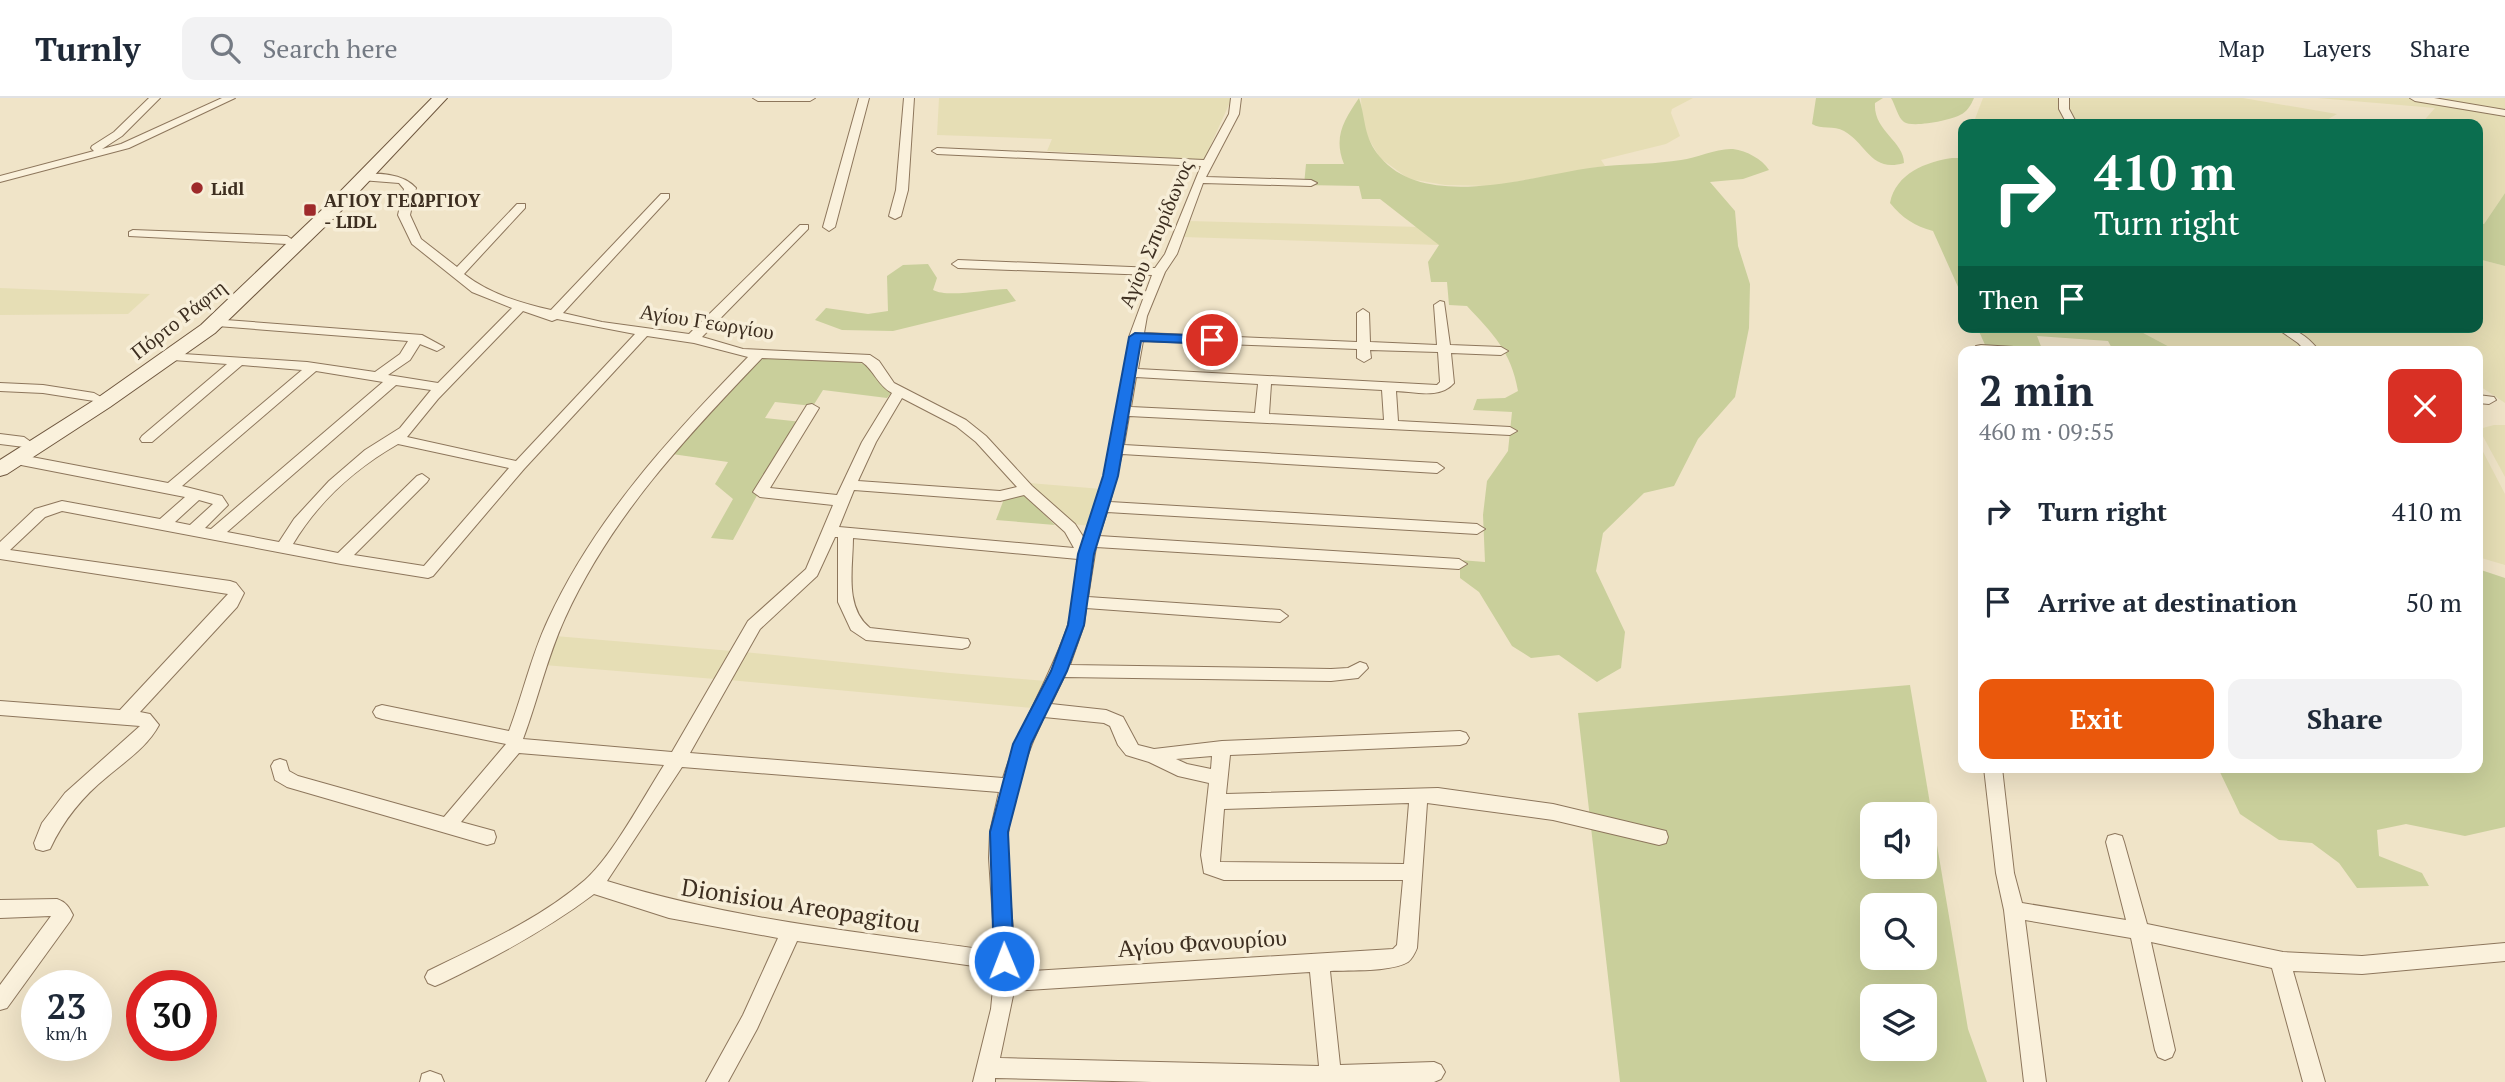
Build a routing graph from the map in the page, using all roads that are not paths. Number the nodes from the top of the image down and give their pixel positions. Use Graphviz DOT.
graph roads {
  1 [pos="155,98"];
  2 [pos="230,98"];
  3 [pos="440,98"];
  4 [pos="758,98"];
  5 [pos="810,98"];
  6 [pos="864,98"];
  7 [pos="909,98"];
  8 [pos="1236,98"];
  9 [pos="2064,98"];
  10 [pos="2415,98"];
  11 [pos="2505,113"];
  12 [pos="2069,119"];
  13 [pos="937,151"];
  14 [pos="79,158"];
  15 [pos="1208,163"];
  16 [pos="361,177"];
  17 [pos="0,179"];
  18 [pos="1199,180"];
  19 [pos="1311,183"];
  20 [pos="665,195"];
  21 [pos="521,206"];
  22 [pos="895,216"];
  23 [pos="804,227"];
  24 [pos="829,227"];
  25 [pos="133,234"];
  26 [pos="288,240"];
  27 [pos="958,264"];
  28 [pos="1159,272"];
  29 [pos="457,274"];
  30 [pos="1440,305"];
  31 [pos="520,307"];
  32 [pos="1363,313"];
  33 [pos="552,317"];
  34 [pos="217,321"];
  35 [pos="645,331"];
  36 [pos="2291,333"];
  37 [pos="1135,337"];
  38 [pos="417,338"];
  39 [pos="692,338"];
  40 [pos="437,346"];
  41 [pos="2308,346"];
  42 [pos="1444,349"];
  43 [pos="1501,351"];
  44 [pos="1364,352"];
  45 [pos="758,354"];
  46 [pos="173,356"];
  47 [pos="237,363"];
  48 [pos="313,367"];
  49 [pos="1129,373"];
  50 [pos="384,379"];
  51 [pos="1265,380"];
  52 [pos="0,387"];
  53 [pos="443,387"];
  54 [pos="1389,387"];
  55 [pos="899,392"];
  56 [pos="94,397"];
  57 [pos="812,408"];
  58 [pos="1123,411"];
  59 [pos="1262,417"];
  60 [pos="1391,424"];
  61 [pos="1510,431"];
  62 [pos="0,439"];
  63 [pos="147,439"];
  64 [pos="396,439"];
  65 [pos="1116,449"];
  66 [pos="10,457"];
  67 [pos="519,466"];
  68 [pos="1437,468"];
  69 [pos="422,479"];
  70 [pos="849,485"];
  71 [pos="171,488"];
  72 [pos="1027,489"];
  73 [pos="197,495"];
  74 [pos="843,501"];
  75 [pos="1102,507"];
  76 [pos="164,524"];
  77 [pos="1070,528"];
  78 [pos="195,529"];
  79 [pos="1477,529"];
  80 [pos="838,532"];
  81 [pos="215,534"];
  82 [pos="1090,542"];
  83 [pos="283,548"];
  84 [pos="0,553"];
  85 [pos="341,559"];
  86 [pos="1460,564"];
  87 [pos="1080,602"];
  88 [pos="1280,616"];
  89 [pos="962,643"];
  90 [pos="1360,668"];
  91 [pos="1059,671"];
  92 [pos="0,708"];
  93 [pos="1040,710"];
  94 [pos="382,712"];
  95 [pos="123,719"];
  96 [pos="1461,738"];
  97 [pos="515,741"];
  98 [pos="1222,748"];
  99 [pos="1154,756"];
  100 [pos="678,758"];
  101 [pos="280,765"];
  102 [pos="1994,773"];
  103 [pos="1219,778"];
  104 [pos="1010,786"];
  105 [pos="1419,794"];
  106 [pos="1217,802"];
  107 [pos="449,825"];
  108 [pos="1659,836"];
  109 [pos="486,837"];
  110 [pos="2115,842"];
  111 [pos="43,843"];
  112 [pos="1412,872"];
  113 [pos="592,885"];
  114 [pos="0,909"];
  115 [pos="2014,911"];
  116 [pos="2138,931"];
  117 [pos="791,932"];
  118 [pos="2505,952"];
  119 [pos="1004,961"];
  120 [pos="1319,961"];
  121 [pos="2280,961"];
  122 [pos="435,977"];
  123 [pos="1005,982"];
  124 [pos="0,1001"];
  125 [pos="2165,1050"];
  126 [pos="1434,1072"];
  127 [pos="986,1075"];
  128 [pos="1331,1076"];
  129 [pos="718,1082"];
  130 [pos="2035,1082"];
  131 [pos="2314,1082"];
  1 -- 14 [label="street"];
  2 -- 14 [label="street"];
  3 -- 16 [label="main road, Πόρτο Ράφτη"];
  4 -- 5 [label="street"];
  6 -- 24 [label="street"];
  7 -- 22 [label="street"];
  8 -- 15 [label="street, Αγίου Σπυρίδωνος"];
  9 -- 12 [label="street"];
  10 -- 11 [label="street"];
  13 -- 15 [label="street"];
  14 -- 17 [label="street"];
  15 -- 18 [label="street, Αγίου Σπυρίδωνος"];
  16 -- 26 [label="main road, Πόρτο Ράφτη"];
  16 -- 29 [label="street, Αγίου Γεωργίου"];
  16 -- 34 [label="main road, Πόρτο Ράφτη"];
  18 -- 19 [label="street"];
  18 -- 28 [label="street, Αγίου Σπυρίδωνος"];
  20 -- 33 [label="street"];
  21 -- 29 [label="street"];
  23 -- 39 [label="street"];
  25 -- 26 [label="street"];
  26 -- 56 [label="main road, Πόρτο Ράφτη"];
  27 -- 28 [label="street"];
  28 -- 37 [label="street, Αγίου Σπυρίδωνος"];
  29 -- 31 [label="street, Αγίου Γεωργίου"];
  30 -- 42 [label="street"];
  31 -- 33 [label="street, Αγίου Γεωργίου"];
  31 -- 53 [label="street"];
  32 -- 44 [label="street"];
  33 -- 35 [label="street, Αγίου Γεωργίου"];
  34 -- 38 [label="street"];
  34 -- 46 [label="main road, Πόρτο Ράφτη"];
  35 -- 39 [label="street, Αγίου Γεωργίου"];
  35 -- 67 [label="street"];
  36 -- 41 [label="street"];
  37 -- 44 [label="street"];
  37 -- 49 [label="street, Αγίου Σπυρίδωνος"];
  38 -- 40 [label="street"];
  38 -- 50 [label="street"];
  39 -- 45 [label="street, Αγίου Γεωργίου"];
  42 -- 43 [label="street"];
  42 -- 44 [label="street"];
  42 -- 54 [label="street"];
  45 -- 55 [label="street, Αγίου Γεωργίου"];
  45 -- 97 [label="street"];
  46 -- 47 [label="street"];
  46 -- 66 [label="main road, Πόρτο Ράφτη"];
  47 -- 48 [label="street"];
  47 -- 63 [label="street"];
  48 -- 50 [label="street"];
  48 -- 71 [label="street"];
  49 -- 51 [label="street"];
  49 -- 58 [label="street, Αγίου Σπυρίδωνος"];
  50 -- 53 [label="street"];
  50 -- 81 [label="street"];
  51 -- 54 [label="street"];
  51 -- 59 [label="street"];
  52 -- 56 [label="street"];
  53 -- 64 [label="street"];
  54 -- 60 [label="street"];
  55 -- 70 [label="street"];
  55 -- 72 [label="street, Αγίου Γεωργίου"];
  56 -- 66 [label="main road, Πόρτο Ράφτη"];
  57 -- 74 [label="street"];
  58 -- 59 [label="street"];
  58 -- 65 [label="street, Αγίου Σπυρίδωνος"];
  59 -- 60 [label="street"];
  60 -- 61 [label="street"];
  62 -- 66 [label="street"];
  64 -- 67 [label="street"];
  64 -- 83 [label="street"];
  65 -- 68 [label="street"];
  65 -- 75 [label="street, Αγίου Σπυρίδωνος"];
  66 -- 71 [label="street"];
  67 -- 85 [label="street"];
  69 -- 85 [label="street"];
  70 -- 72 [label="street"];
  70 -- 74 [label="street"];
  71 -- 73 [label="street"];
  72 -- 77 [label="street, Αγίου Γεωργίου"];
  73 -- 76 [label="street"];
  73 -- 78 [label="street"];
  74 -- 80 [label="street"];
  75 -- 79 [label="street"];
  75 -- 82 [label="street, Αγίου Σπυρίδωνος"];
  76 -- 78 [label="street"];
  76 -- 84 [label="street"];
  77 -- 82 [label="street"];
  77 -- 82 [label="street, Αγίου Γεωργίου"];
  78 -- 81 [label="street"];
  80 -- 82 [label="street"];
  80 -- 89 [label="street"];
  80 -- 100 [label="street"];
  81 -- 83 [label="street"];
  82 -- 86 [label="street"];
  82 -- 87 [label="street, Αγίου Σπυρίδωνος"];
  83 -- 85 [label="street"];
  84 -- 95 [label="street"];
  87 -- 88 [label="street"];
  87 -- 91 [label="street, Αγίου Σπυρίδωνος"];
  90 -- 91 [label="street"];
  91 -- 93 [label="street, Αγίου Σπυρίδωνος"];
  92 -- 95 [label="street"];
  93 -- 99 [label="street"];
  93 -- 104 [label="street, Αγίου Σπυρίδωνος"];
  94 -- 97 [label="street"];
  95 -- 111 [label="street"];
  96 -- 98 [label="street"];
  97 -- 100 [label="street"];
  97 -- 107 [label="street"];
  98 -- 99 [label="street"];
  98 -- 103 [label="street"];
  99 -- 103 [label="street"];
  100 -- 104 [label="street"];
  100 -- 113 [label="street"];
  101 -- 107 [label="street"];
  102 -- 115 [label="street"];
  103 -- 106 [label="street"];
  104 -- 119 [label="street, Αγίου Σπυρίδωνος"];
  105 -- 106 [label="street"];
  105 -- 108 [label="street"];
  105 -- 112 [label="street"];
  106 -- 112 [label="street"];
  107 -- 109 [label="street"];
  110 -- 116 [label="street"];
  112 -- 120 [label="street, Αγίου Φανουρίου"];
  113 -- 117 [label="street, Dionisiou Areopagitou"];
  113 -- 122 [label="street"];
  114 -- 124 [label="street"];
  115 -- 116 [label="street"];
  115 -- 130 [label="street"];
  116 -- 121 [label="street"];
  116 -- 125 [label="street"];
  117 -- 119 [label="street, Dionisiou Areopagitou"];
  117 -- 129 [label="street"];
  118 -- 121 [label="street"];
  119 -- 123 [label="street, Αγίου Σπυρίδωνος"];
  120 -- 123 [label="street, Αγίου Φανουρίου"];
  120 -- 128 [label="street"];
  121 -- 131 [label="street"];
  123 -- 127 [label="street, Αγίου Σπυρίδωνος"];
  126 -- 128 [label="street"];
  127 -- 128 [label="street"];
}
